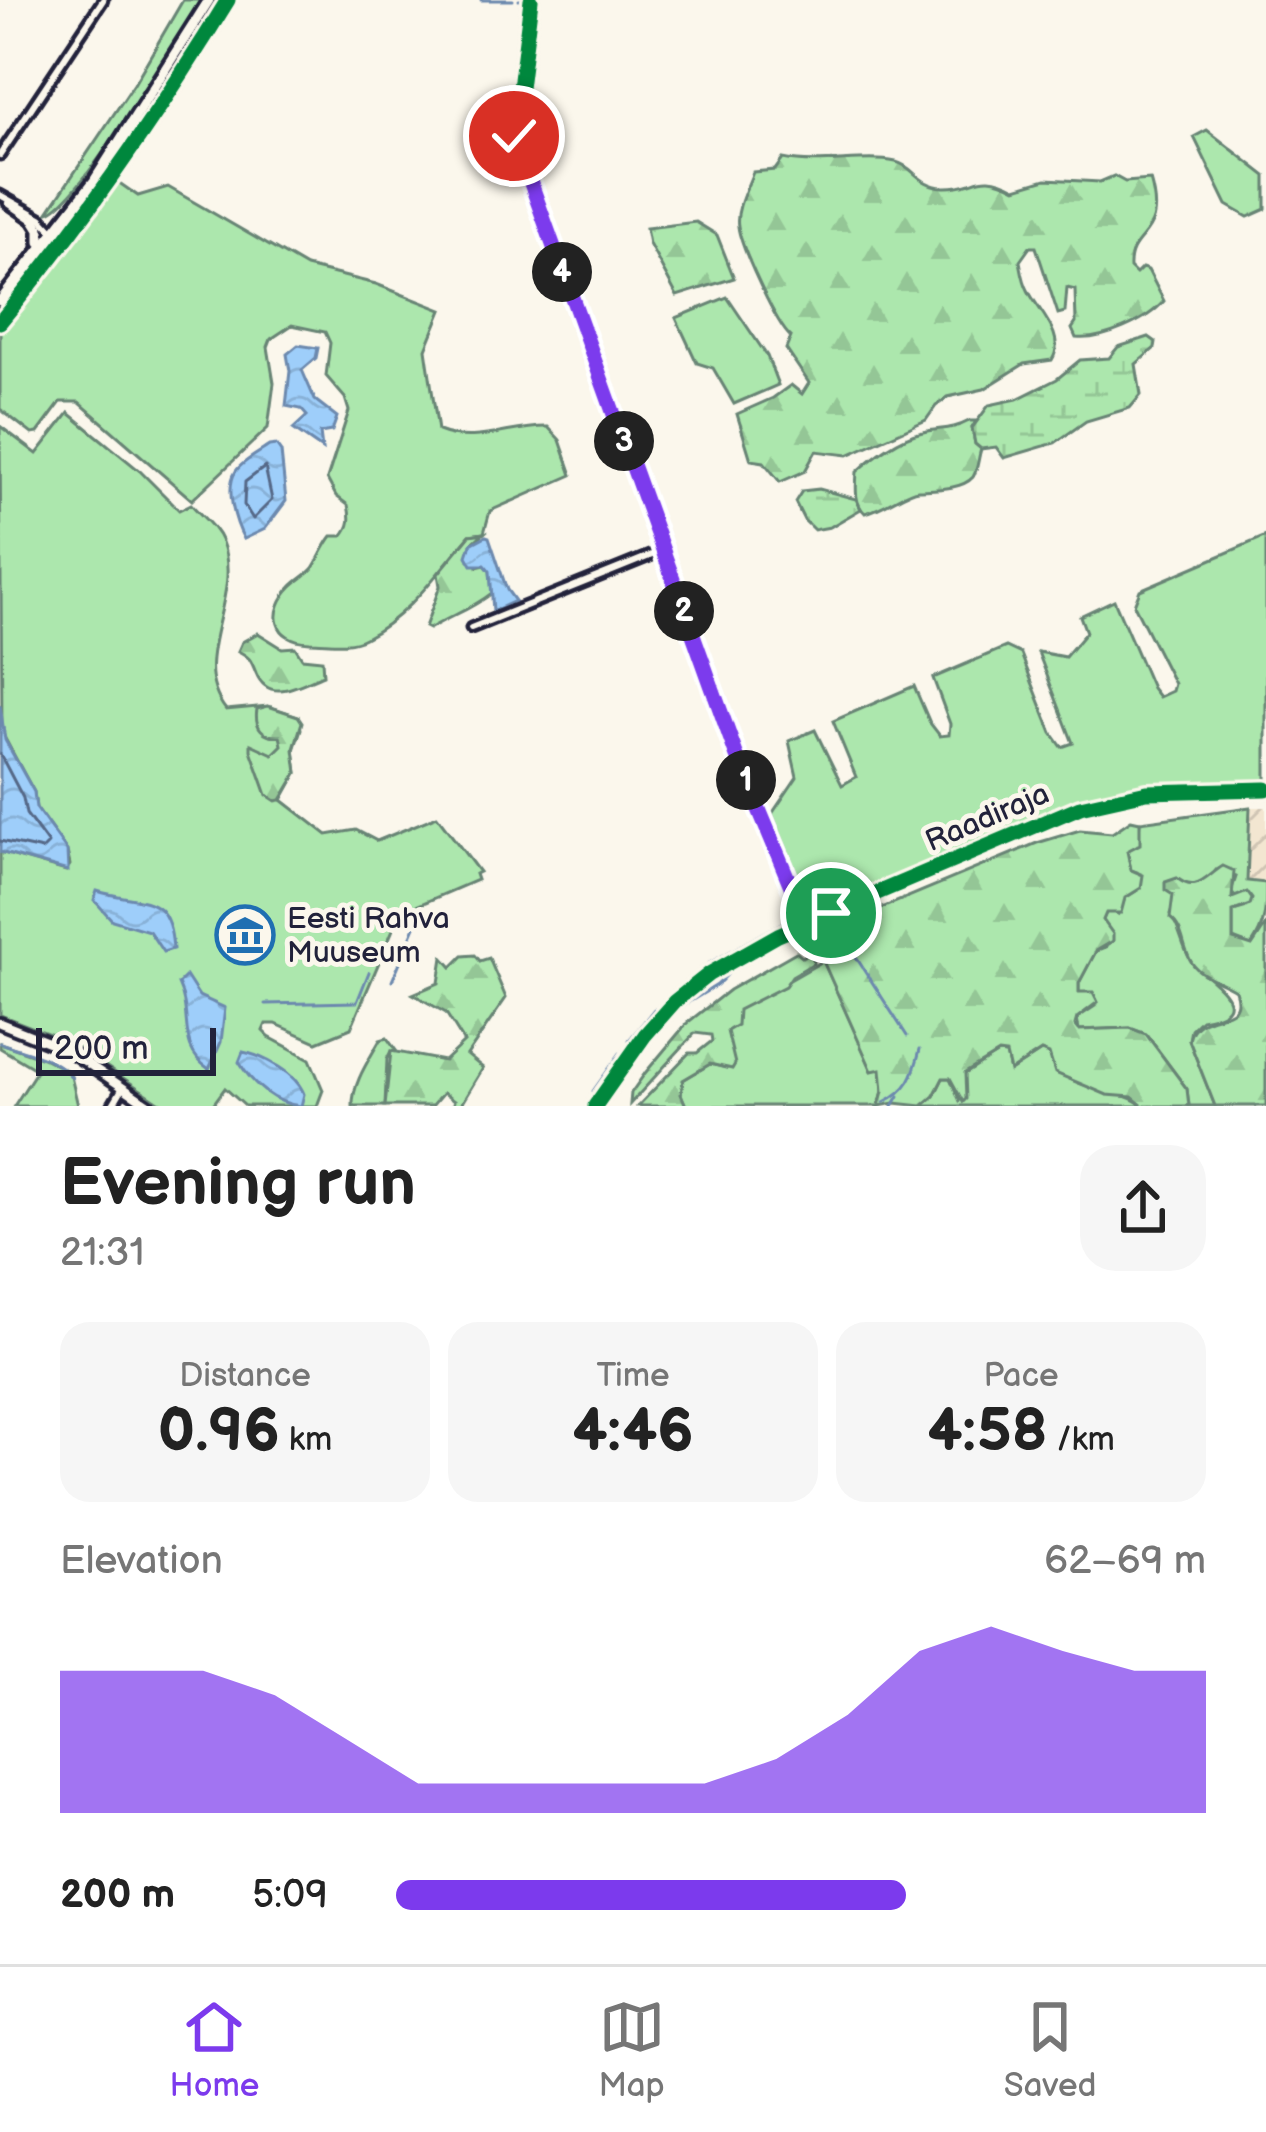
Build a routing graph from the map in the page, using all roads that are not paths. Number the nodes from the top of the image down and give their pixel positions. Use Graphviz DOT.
graph roads {
  1 [pos="103,0"];
  2 [pos="209,0"];
  3 [pos="531,0"];
  4 [pos="0,155"];
  5 [pos="0,196"];
  6 [pos="35,221"];
  7 [pos="53,231"];
  8 [pos="40,242"];
  9 [pos="0,291"];
  10 [pos="0,301"];
  11 [pos="662,551"];
  12 [pos="471,628"];
  13 [pos="1266,789"];
  14 [pos="806,922"];
  15 [pos="0,1023"];
  16 [pos="123,1087"];
  17 [pos="112,1106"];
  18 [pos="150,1106"];
  19 [pos="595,1106"];
  1 -- 4 [label="street"];
  2 -- 7 [label="main road"];
  3 -- 11 [label="street"];
  5 -- 6 [label="street"];
  5 -- 7 [label="street"];
  6 -- 7 [label="street"];
  6 -- 8 [label="main road"];
  7 -- 8 [label="main road"];
  7 -- 10 [label="main road"];
  8 -- 9 [label="main road"];
  11 -- 12 [label="street"];
  11 -- 14 [label="street"];
  13 -- 14 [label="street, Raadiraja"];
  14 -- 19 [label="street, Raadiraja"];
  15 -- 16 [label="street"];
  16 -- 17 [label="street"];
  16 -- 18 [label="street"];
}
